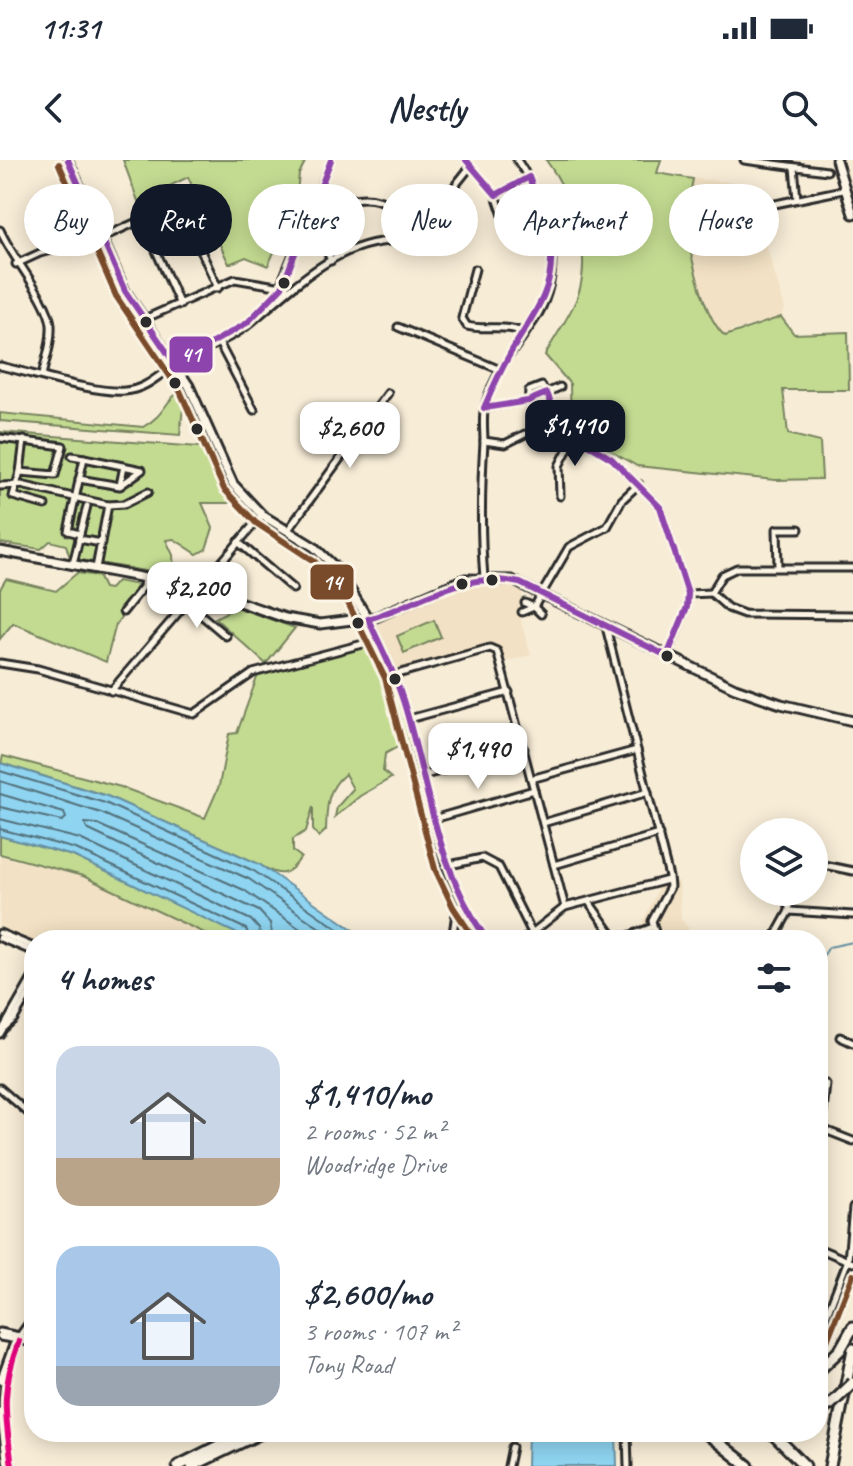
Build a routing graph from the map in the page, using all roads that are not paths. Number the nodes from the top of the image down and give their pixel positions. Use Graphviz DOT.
graph roads {
  1 [pos="68,160"];
  2 [pos="331,160"];
  3 [pos="466,160"];
  4 [pos="517,160"];
  5 [pos="744,160"];
  6 [pos="836,160"];
  7 [pos="470,167"];
  8 [pos="794,167"];
  9 [pos="827,171"];
  10 [pos="529,177"];
  11 [pos="78,184"];
  12 [pos="456,184"];
  13 [pos="516,184"];
  14 [pos="843,190"];
  15 [pos="494,193"];
  16 [pos="797,199"];
  17 [pos="779,203"];
  18 [pos="853,214"];
  19 [pos="0,230"];
  20 [pos="33,256"];
  21 [pos="109,256"];
  22 [pos="158,256"];
  23 [pos="203,256"];
  24 [pos="331,261"];
  25 [pos="16,264"];
  26 [pos="475,269"];
  27 [pos="282,287"];
  28 [pos="218,288"];
  29 [pos="273,300"];
  30 [pos="180,305"];
  31 [pos="142,320"];
  32 [pos="398,327"];
  33 [pos="525,334"];
  34 [pos="218,341"];
  35 [pos="175,364"];
  36 [pos="0,366"];
  37 [pos="498,369"];
  38 [pos="42,375"];
  39 [pos="560,387"];
  40 [pos="388,393"];
  41 [pos="547,393"];
  42 [pos="528,401"];
  43 [pos="484,408"];
  44 [pos="254,410"];
  45 [pos="525,434"];
  46 [pos="574,436"];
  47 [pos="0,438"];
  48 [pos="24,440"];
  49 [pos="484,441"];
  50 [pos="72,456"];
  51 [pos="84,458"];
  52 [pos="124,466"];
  53 [pos="20,472"];
  54 [pos="79,479"];
  55 [pos="639,484"];
  56 [pos="0,486"];
  57 [pos="16,486"];
  58 [pos="120,486"];
  59 [pos="148,492"];
  60 [pos="560,496"];
  61 [pos="76,498"];
  62 [pos="45,505"];
  63 [pos="108,505"];
  64 [pos="87,506"];
  65 [pos="262,515"];
  66 [pos="799,529"];
  67 [pos="288,530"];
  68 [pos="79,536"];
  69 [pos="238,542"];
  70 [pos="101,543"];
  71 [pos="0,551"];
  72 [pos="73,564"];
  73 [pos="778,567"];
  74 [pos="96,568"];
  75 [pos="853,568"];
  76 [pos="144,577"];
  77 [pos="484,577"];
  78 [pos="199,588"];
  79 [pos="293,589"];
  80 [pos="711,593"];
  81 [pos="542,594"];
  82 [pos="688,594"];
  83 [pos="186,602"];
  84 [pos="525,603"];
  85 [pos="534,607"];
  86 [pos="123,612"];
  87 [pos="522,612"];
  88 [pos="541,614"];
  89 [pos="853,615"];
  90 [pos="368,619"];
  91 [pos="606,627"];
  92 [pos="226,636"];
  93 [pos="622,636"];
  94 [pos="378,640"];
  95 [pos="610,644"];
  96 [pos="667,656"];
  97 [pos="0,663"];
  98 [pos="394,675"];
  99 [pos="111,691"];
  100 [pos="509,692"];
  101 [pos="409,719"];
  102 [pos="853,721"];
  103 [pos="524,749"];
  104 [pos="637,750"];
  105 [pos="421,776"];
  106 [pos="531,779"];
  107 [pos="534,790"];
  108 [pos="648,792"];
  109 [pos="430,820"];
  110 [pos="543,823"];
  111 [pos="659,834"];
  112 [pos="554,865"];
  113 [pos="444,866"];
  114 [pos="828,866"];
  115 [pos="853,871"];
  116 [pos="668,880"];
  117 [pos="588,901"];
  118 [pos="462,903"];
  119 [pos="789,906"];
  120 [pos="565,907"];
  121 [pos="789,911"];
  122 [pos="853,917"];
  123 [pos="653,927"];
  124 [pos="453,930"];
  125 [pos="480,930"];
  126 [pos="530,930"];
  127 [pos="536,930"];
  128 [pos="610,930"];
  129 [pos="645,930"];
  130 [pos="654,930"];
  131 [pos="779,930"];
  132 [pos="0,936"];
  133 [pos="24,946"];
  134 [pos="24,991"];
  135 [pos="24,1002"];
  136 [pos="1,1031"];
  137 [pos="840,1037"];
  138 [pos="853,1043"];
  139 [pos="0,1088"];
  140 [pos="24,1107"];
  141 [pos="828,1131"];
  142 [pos="853,1141"];
  143 [pos="853,1208"];
  144 [pos="828,1252"];
  145 [pos="851,1262"];
  146 [pos="828,1314"];
  147 [pos="24,1326"];
  148 [pos="853,1327"];
  149 [pos="24,1332"];
  150 [pos="7,1334"];
  151 [pos="0,1335"];
  152 [pos="20,1339"];
  153 [pos="24,1339"];
  154 [pos="24,1344"];
  155 [pos="853,1349"];
  156 [pos="14,1350"];
  157 [pos="828,1361"];
  158 [pos="3,1375"];
  159 [pos="0,1381"];
  160 [pos="853,1383"];
  161 [pos="828,1406"];
  162 [pos="0,1411"];
  163 [pos="6,1441"];
  164 [pos="230,1442"];
  165 [pos="236,1442"];
  166 [pos="627,1442"];
  167 [pos="718,1442"];
  168 [pos="781,1442"];
  169 [pos="512,1447"];
  170 [pos="220,1448"];
  171 [pos="10,1464"];
  172 [pos="19,1466"];
  173 [pos="178,1466"];
  174 [pos="192,1466"];
  175 [pos="508,1466"];
  176 [pos="628,1466"];
  177 [pos="748,1466"];
  178 [pos="805,1466"];
  179 [pos="830,1466"];
  1 -- 11 [label="main road"];
  2 -- 27 [label="street"];
  3 -- 7 [label="street"];
  4 -- 10 [label="street"];
  5 -- 8 [label="street"];
  6 -- 14 [label="main road"];
  7 -- 12 [label="street"];
  7 -- 15 [label="street"];
  8 -- 9 [label="street"];
  8 -- 16 [label="street"];
  10 -- 13 [label="street"];
  10 -- 33 [label="street"];
  14 -- 16 [label="street"];
  14 -- 18 [label="main road"];
  16 -- 17 [label="street"];
  19 -- 25 [label="street"];
  20 -- 25 [label="street"];
  21 -- 31 [label="main road"];
  22 -- 30 [label="street"];
  23 -- 28 [label="street"];
  24 -- 24 [label="street"];
  24 -- 29 [label="street"];
  25 -- 38 [label="street"];
  26 -- 33 [label="street"];
  27 -- 28 [label="street"];
  27 -- 29 [label="street"];
  28 -- 30 [label="street"];
  29 -- 34 [label="street"];
  30 -- 31 [label="street"];
  31 -- 35 [label="main road"];
  32 -- 37 [label="street"];
  33 -- 37 [label="street"];
  34 -- 35 [label="street"];
  34 -- 44 [label="street"];
  35 -- 38 [label="street"];
  35 -- 65 [label="main road"];
  36 -- 38 [label="street"];
  37 -- 43 [label="street"];
  39 -- 41 [label="street"];
  40 -- 67 [label="street"];
  41 -- 42 [label="street"];
  41 -- 42 [label="street"];
  41 -- 46 [label="street"];
  42 -- 43 [label="street"];
  43 -- 49 [label="street"];
  45 -- 49 [label="street"];
  46 -- 55 [label="street"];
  46 -- 60 [label="street"];
  47 -- 48 [label="street"];
  48 -- 53 [label="street"];
  48 -- 53 [label="street"];
  49 -- 77 [label="street"];
  50 -- 51 [label="street"];
  51 -- 52 [label="street"];
  51 -- 54 [label="street"];
  52 -- 58 [label="street"];
  52 -- 58 [label="street"];
  53 -- 57 [label="street"];
  54 -- 58 [label="street"];
  54 -- 61 [label="street"];
  55 -- 81 [label="street"];
  55 -- 82 [label="street"];
  56 -- 57 [label="street"];
  57 -- 61 [label="street"];
  57 -- 62 [label="street"];
  59 -- 63 [label="street"];
  61 -- 63 [label="street"];
  61 -- 68 [label="street"];
  63 -- 70 [label="street"];
  64 -- 68 [label="street"];
  65 -- 67 [label="main road"];
  65 -- 69 [label="street"];
  66 -- 73 [label="street"];
  67 -- 90 [label="main road"];
  68 -- 70 [label="street"];
  68 -- 72 [label="street"];
  69 -- 78 [label="street"];
  69 -- 79 [label="street"];
  70 -- 74 [label="street"];
  71 -- 72 [label="main road"];
  72 -- 74 [label="main road"];
  73 -- 75 [label="street"];
  73 -- 80 [label="street"];
  74 -- 76 [label="main road"];
  76 -- 78 [label="main road"];
  76 -- 86 [label="street"];
  77 -- 81 [label="main road"];
  77 -- 90 [label="main road"];
  78 -- 83 [label="street"];
  78 -- 90 [label="main road"];
  80 -- 82 [label="street"];
  80 -- 89 [label="street"];
  81 -- 85 [label="street"];
  81 -- 91 [label="main road"];
  82 -- 96 [label="street"];
  83 -- 92 [label="street"];
  83 -- 99 [label="street"];
  84 -- 85 [label="street"];
  85 -- 87 [label="street"];
  85 -- 88 [label="street"];
  90 -- 94 [label="street"];
  91 -- 93 [label="main road"];
  91 -- 95 [label="street"];
  93 -- 95 [label="street"];
  93 -- 96 [label="main road"];
  94 -- 98 [label="street"];
  94 -- 99 [label="street"];
  95 -- 104 [label="street"];
  96 -- 102 [label="main road"];
  97 -- 99 [label="street"];
  98 -- 100 [label="street"];
  98 -- 101 [label="street"];
  100 -- 101 [label="street"];
  100 -- 103 [label="street"];
  101 -- 105 [label="street"];
  103 -- 105 [label="street"];
  103 -- 106 [label="street"];
  104 -- 106 [label="street"];
  104 -- 108 [label="street"];
  105 -- 109 [label="street"];
  106 -- 107 [label="street"];
  107 -- 109 [label="street"];
  107 -- 110 [label="street"];
  108 -- 110 [label="street"];
  108 -- 111 [label="street"];
  109 -- 113 [label="street"];
  110 -- 112 [label="street"];
  111 -- 112 [label="street"];
  111 -- 116 [label="street"];
  112 -- 120 [label="street"];
  113 -- 118 [label="street"];
  113 -- 126 [label="street"];
  114 -- 115 [label="street"];
  116 -- 117 [label="street"];
  116 -- 123 [label="street"];
  117 -- 120 [label="street"];
  117 -- 128 [label="street"];
  118 -- 124 [label="street"];
  118 -- 125 [label="street"];
  119 -- 121 [label="street"];
  120 -- 127 [label="street"];
  121 -- 122 [label="street"];
  121 -- 131 [label="street"];
  123 -- 129 [label="street"];
  123 -- 130 [label="street"];
  132 -- 133 [label="street"];
  134 -- 136 [label="street"];
  135 -- 136 [label="street"];
  137 -- 138 [label="street"];
  139 -- 140 [label="street"];
  141 -- 142 [label="street"];
  143 -- 145 [label="street"];
  144 -- 145 [label="street"];
  145 -- 146 [label="street"];
  147 -- 150 [label="street"];
  148 -- 157 [label="highway"];
  149 -- 152 [label="street"];
  150 -- 151 [label="street"];
  150 -- 152 [label="street"];
  151 -- 152 [label="street"];
  151 -- 156 [label="street"];
  152 -- 153 [label="street"];
  152 -- 156 [label="street"];
  154 -- 156 [label="street"];
  155 -- 179 [label="highway"];
  156 -- 158 [label="street"];
  158 -- 159 [label="street"];
  158 -- 163 [label="street"];
  160 -- 161 [label="highway, bridge"];
  162 -- 163 [label="street"];
  163 -- 171 [label="street"];
  164 -- 170 [label="highway"];
  165 -- 170 [label="highway"];
  166 -- 176 [label="street"];
  167 -- 177 [label="highway"];
  168 -- 178 [label="highway"];
  169 -- 175 [label="street"];
  170 -- 173 [label="highway"];
  170 -- 174 [label="highway"];
  171 -- 172 [label="street"];
}
